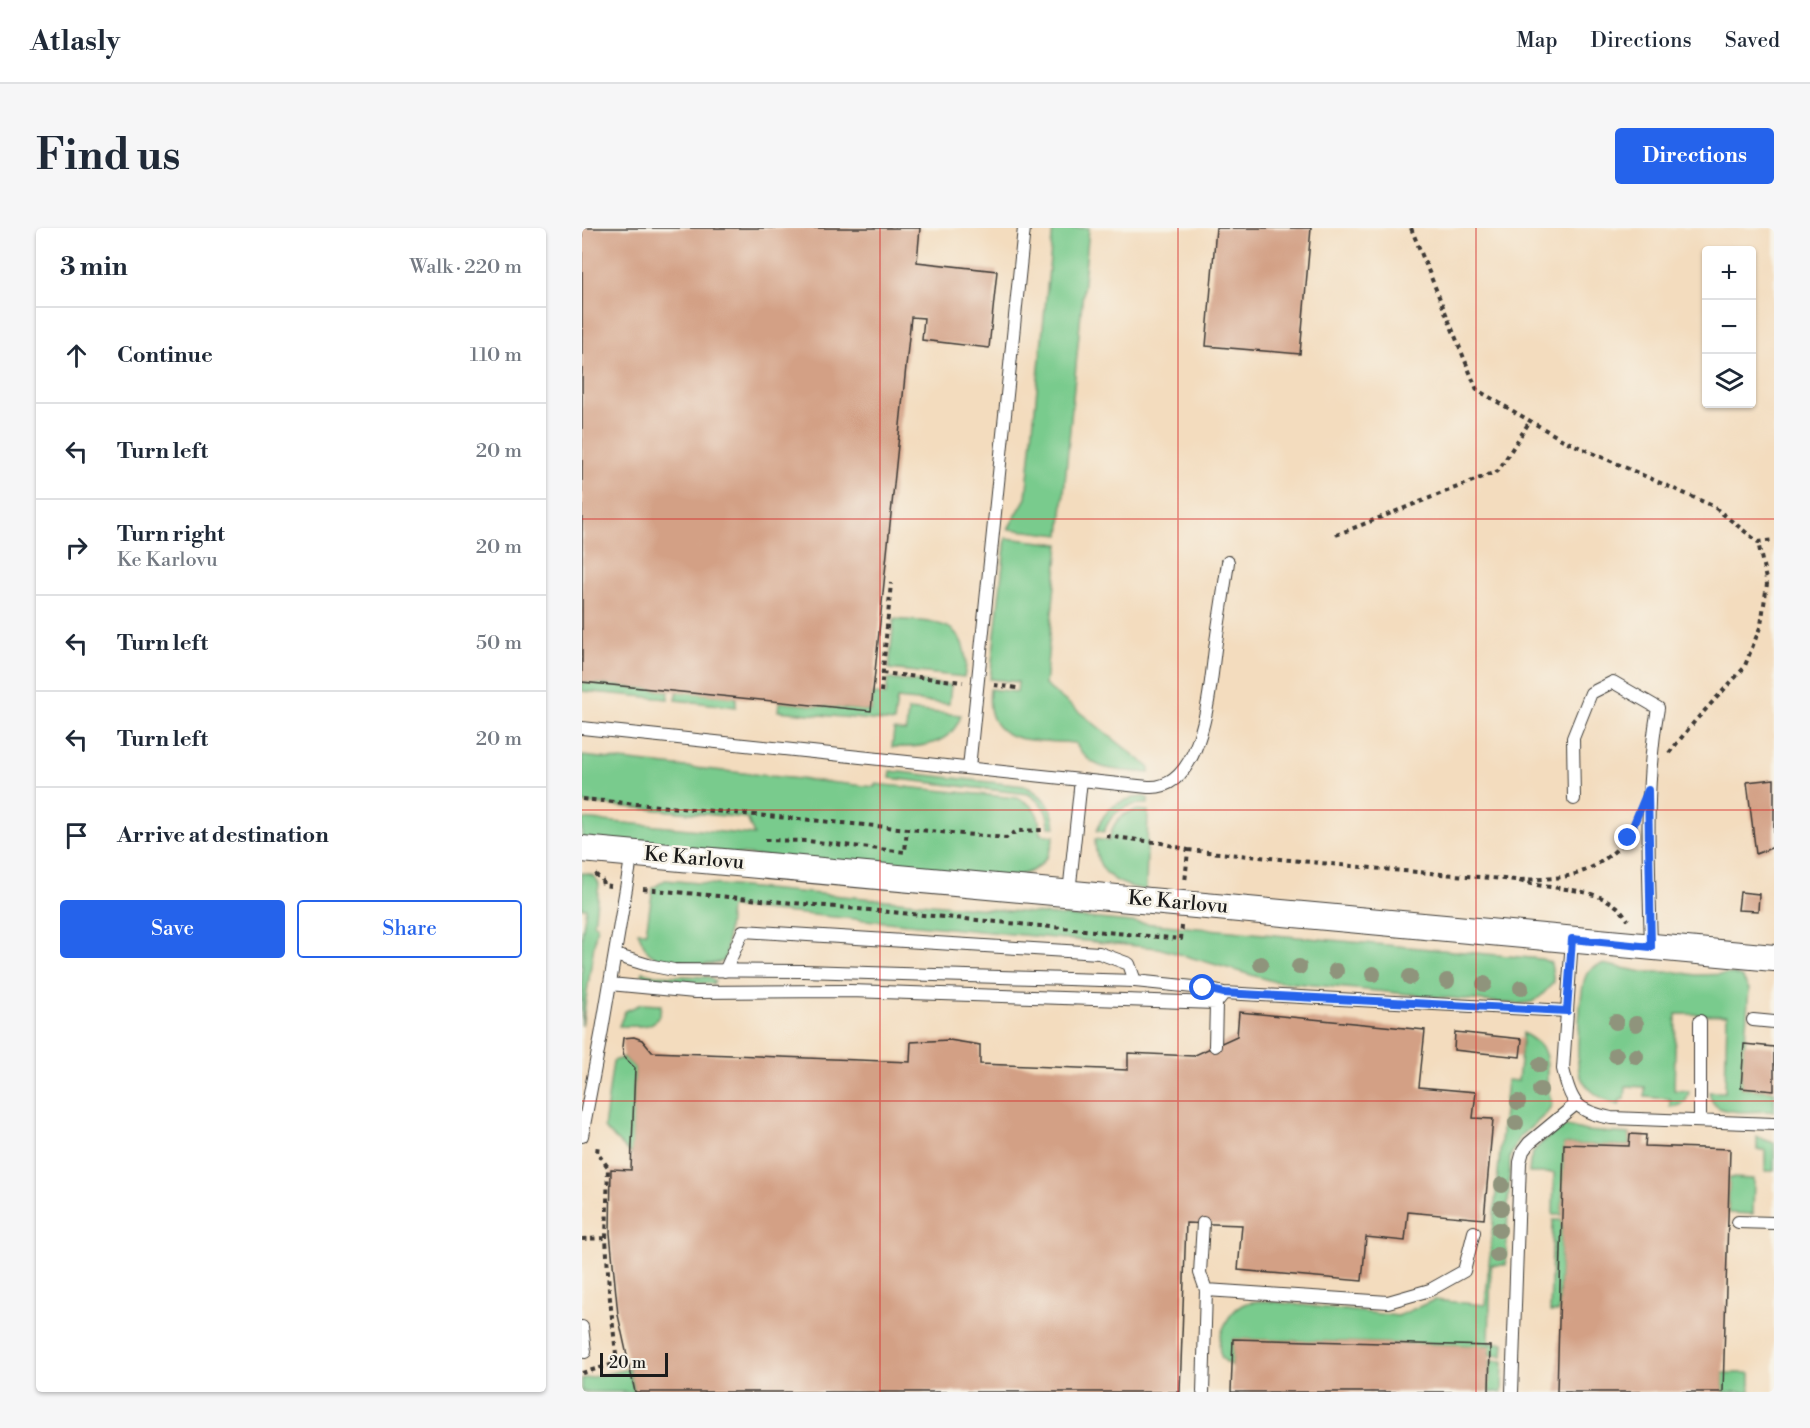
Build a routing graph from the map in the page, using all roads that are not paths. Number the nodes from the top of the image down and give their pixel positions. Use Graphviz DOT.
graph roads {
  1 [pos="1024,228"];
  2 [pos="1228,562"];
  3 [pos="582,728"];
  4 [pos="969,768"];
  5 [pos="1081,780"];
  6 [pos="1574,799"];
  7 [pos="582,849"];
  8 [pos="632,853"];
  9 [pos="1069,893"];
  10 [pos="1572,939"];
  11 [pos="1651,947"];
  12 [pos="615,955"];
  13 [pos="1774,958"];
  14 [pos="725,971"];
  15 [pos="1135,981"];
  16 [pos="610,984"];
  17 [pos="1220,998"];
  18 [pos="1567,1011"];
  19 [pos="1753,1020"];
  20 [pos="1700,1021"];
  21 [pos="1774,1022"];
  22 [pos="1215,1046"];
  23 [pos="1576,1104"];
  24 [pos="1700,1121"];
  25 [pos="1774,1124"];
  26 [pos="582,1136"];
  27 [pos="1738,1222"];
  28 [pos="1203,1223"];
  29 [pos="1774,1223"];
  30 [pos="1474,1232"];
  31 [pos="1206,1290"];
  32 [pos="582,1327"];
  33 [pos="585,1352"];
  34 [pos="1203,1392"];
  35 [pos="1512,1392"];
  1 -- 4 [label="lane"];
  2 -- 5 [label="lane"];
  3 -- 4 [label="lane"];
  4 -- 5 [label="lane"];
  5 -- 9 [label="lane"];
  6 -- 11 [label="lane"];
  7 -- 8 [label="street, Ke Karlovu"];
  8 -- 9 [label="street, Ke Karlovu"];
  8 -- 12 [label="lane"];
  9 -- 10 [label="street, Ke Karlovu"];
  10 -- 11 [label="street, Ke Karlovu"];
  10 -- 18 [label="lane"];
  11 -- 13 [label="street, Ke Karlovu"];
  12 -- 14 [label="lane"];
  12 -- 16 [label="lane"];
  14 -- 15 [label="lane"];
  14 -- 15 [label="lane"];
  15 -- 17 [label="lane"];
  16 -- 17 [label="lane"];
  16 -- 26 [label="lane"];
  17 -- 18 [label="lane"];
  17 -- 22 [label="lane"];
  18 -- 23 [label="lane"];
  19 -- 21 [label="lane"];
  20 -- 24 [label="lane"];
  23 -- 24 [label="lane"];
  23 -- 35 [label="lane"];
  24 -- 25 [label="lane"];
  27 -- 29 [label="lane"];
  28 -- 31 [label="lane"];
  30 -- 31 [label="lane"];
  31 -- 34 [label="lane"];
  32 -- 33 [label="lane"];
}
